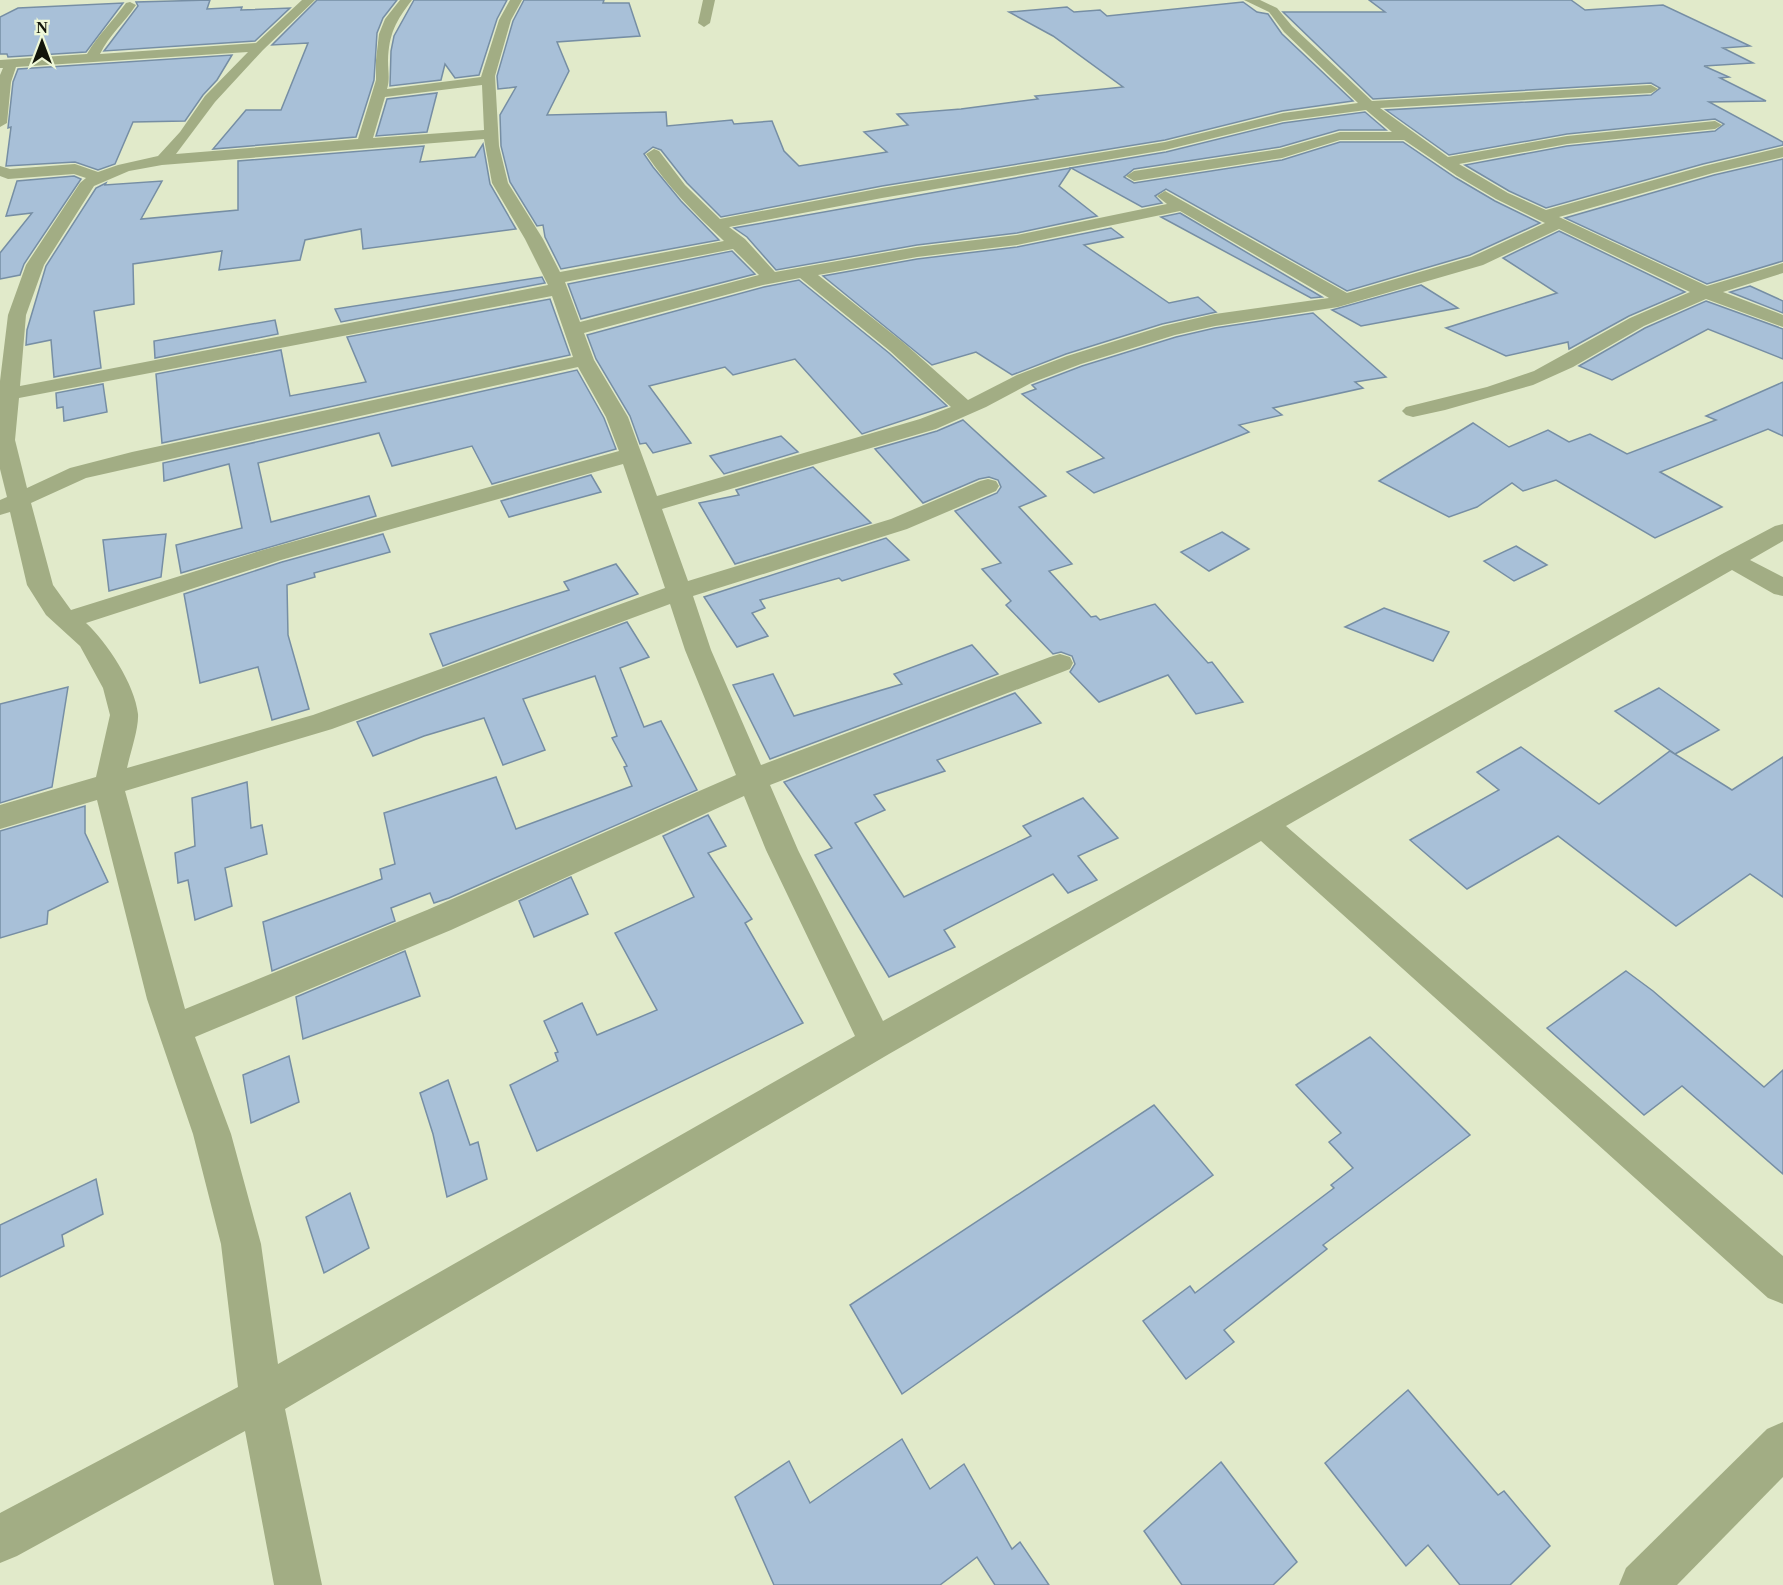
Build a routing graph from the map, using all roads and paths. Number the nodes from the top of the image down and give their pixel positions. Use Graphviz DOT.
graph roads {
  1 [pos="309,0"];
  2 [pos="406,0"];
  3 [pos="516,0"];
  4 [pos="709,0"];
  5 [pos="1250,0"];
  6 [pos="130,5"];
  7 [pos="704,23"];
  8 [pos="259,47"];
  9 [pos="91,59"];
  10 [pos="5,64"];
  11 [pos="488,80"];
  12 [pos="1651,89"];
  13 [pos="379,94"];
  14 [pos="1368,105"];
  15 [pos="0,123"];
  16 [pos="1716,125"];
  17 [pos="491,134"];
  18 [pos="1407,136"];
  19 [pos="364,142"];
  20 [pos="1783,152"];
  21 [pos="654,154"];
  22 [pos="1111,156"];
  23 [pos="163,160"];
  24 [pos="1445,162"];
  25 [pos="0,171"];
  26 [pos="1134,176"];
  27 [pos="98,177"];
  28 [pos="1182,206"];
  29 [pos="1551,220"];
  30 [pos="718,224"];
  31 [pos="739,243"];
  32 [pos="1783,268"];
  33 [pos="803,272"];
  34 [pos="771,278"];
  35 [pos="556,284"];
  36 [pos="1705,292"];
  37 [pos="1344,299"];
  38 [pos="1783,321"];
  39 [pos="572,330"];
  40 [pos="7,336"];
  41 [pos="584,360"];
  42 [pos="5,406"];
  43 [pos="965,409"];
  44 [pos="1413,411"];
  45 [pos="630,455"];
  46 [pos="988,486"];
  47 [pos="9,504"];
  48 [pos="649,506"];
  49 [pos="1783,531"];
  50 [pos="1731,559"];
  51 [pos="1783,588"];
  52 [pos="679,592"];
  53 [pos="66,620"];
  54 [pos="1060,663"];
  55 [pos="753,780"];
  56 [pos="109,786"];
  57 [pos="0,817"];
  58 [pos="1264,825"];
  59 [pos="175,1029"];
  60 [pos="876,1043"];
  61 [pos="1783,1283"];
  62 [pos="261,1398"];
  63 [pos="1783,1445"];
  64 [pos="0,1539"];
  65 [pos="298,1585"];
  66 [pos="1643,1585"];
  1 -- 8 [label="street"];
  2 -- 13 [label="street"];
  3 -- 11 [label="street"];
  4 -- 7 [label="street"];
  5 -- 14 [label="street"];
  6 -- 9 [label="street"];
  8 -- 9 [label="street"];
  8 -- 23 [label="street"];
  9 -- 10 [label="street"];
  10 -- 15 [label="street"];
  11 -- 13 [label="street"];
  11 -- 17 [label="street"];
  12 -- 14 [label="street"];
  13 -- 19 [label="street"];
  14 -- 18 [label="street"];
  14 -- 22 [label="street"];
  16 -- 24 [label="street"];
  17 -- 19 [label="street"];
  17 -- 35 [label="street"];
  18 -- 24 [label="street"];
  18 -- 26 [label="street"];
  19 -- 23 [label="street"];
  20 -- 29 [label="street"];
  21 -- 30 [label="street"];
  22 -- 26 [label="street"];
  22 -- 30 [label="street"];
  23 -- 27 [label="street"];
  24 -- 29 [label="street"];
  25 -- 27 [label="street"];
  26 -- 28 [label="street"];
  27 -- 40 [label="street"];
  28 -- 33 [label="street"];
  28 -- 37 [label="street"];
  29 -- 36 [label="street"];
  29 -- 37 [label="street"];
  30 -- 31 [label="street"];
  31 -- 34 [label="street"];
  31 -- 35 [label="street"];
  32 -- 36 [label="street"];
  33 -- 34 [label="street"];
  33 -- 43 [label="street"];
  34 -- 39 [label="street"];
  35 -- 39 [label="street"];
  35 -- 42 [label="street"];
  36 -- 38 [label="street"];
  36 -- 44 [label="street"];
  37 -- 43 [label="street"];
  39 -- 41 [label="street"];
  40 -- 42 [label="street"];
  41 -- 45 [label="street"];
  41 -- 47 [label="street"];
  42 -- 47 [label="street"];
  43 -- 48 [label="street"];
  45 -- 48 [label="street"];
  45 -- 53 [label="street"];
  46 -- 52 [label="street"];
  47 -- 53 [label="street"];
  48 -- 52 [label="street"];
  49 -- 50 [label="street"];
  50 -- 51 [label="street"];
  50 -- 58 [label="street"];
  52 -- 55 [label="street"];
  52 -- 56 [label="street"];
  53 -- 56 [label="street"];
  54 -- 55 [label="street"];
  55 -- 59 [label="street"];
  55 -- 60 [label="street"];
  56 -- 57 [label="street"];
  56 -- 59 [label="street"];
  58 -- 60 [label="street"];
  58 -- 61 [label="street"];
  59 -- 62 [label="street"];
  60 -- 62 [label="street"];
  62 -- 64 [label="street"];
  62 -- 65 [label="street"];
  63 -- 66 [label="street"];
}
